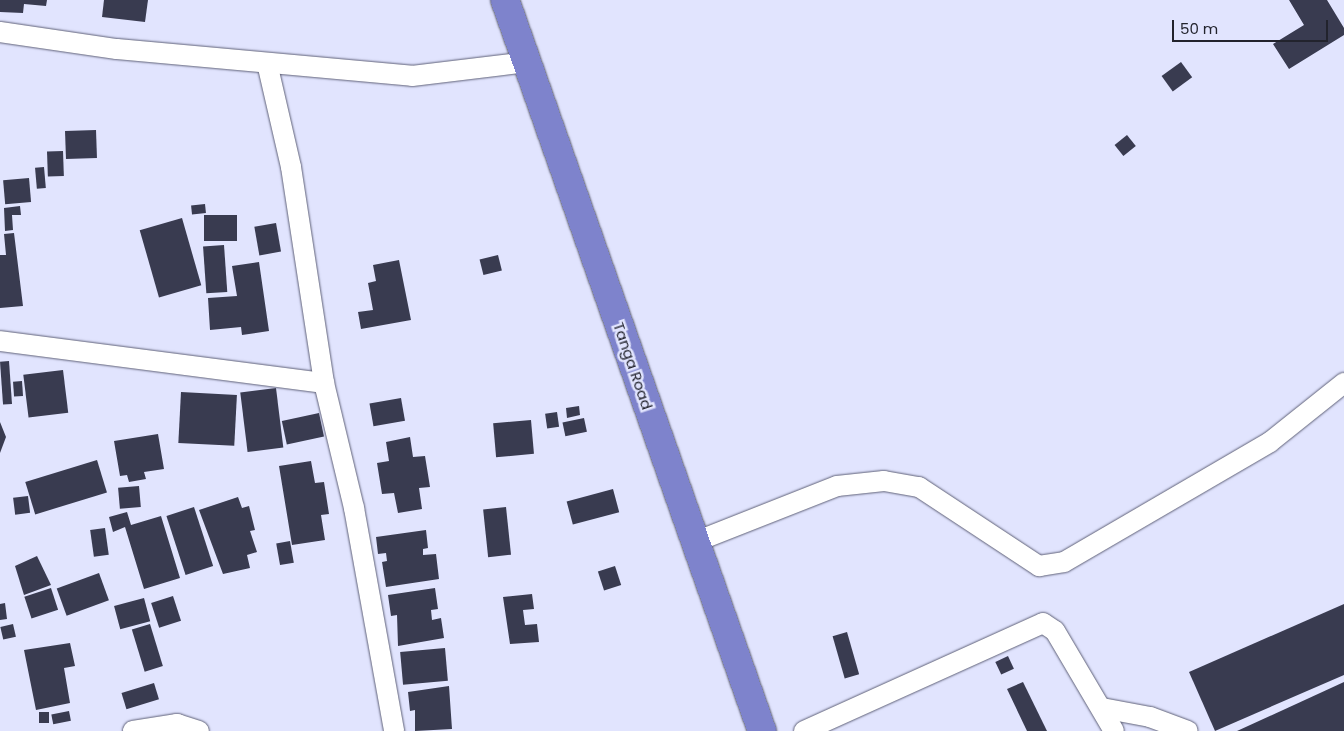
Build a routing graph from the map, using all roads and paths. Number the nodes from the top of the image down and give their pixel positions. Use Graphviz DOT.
graph roads {
  1 [pos="505,0"];
  2 [pos="0,32"];
  3 [pos="528,62"];
  4 [pos="268,63"];
  5 [pos="0,341"];
  6 [pos="324,383"];
  7 [pos="1344,383"];
  8 [pos="695,542"];
  9 [pos="1102,708"];
  10 [pos="133,731"];
  11 [pos="199,731"];
  12 [pos="394,731"];
  13 [pos="762,731"];
  14 [pos="804,731"];
  15 [pos="1114,731"];
  16 [pos="1188,731"];
  1 -- 3 [label="highway, Tanga Road"];
  2 -- 4 [label="street"];
  3 -- 4 [label="street"];
  3 -- 8 [label="highway, Tanga Road"];
  4 -- 6 [label="street"];
  5 -- 6 [label="street"];
  6 -- 12 [label="street"];
  7 -- 8 [label="street"];
  8 -- 13 [label="highway, Tanga Road"];
  9 -- 14 [label="street"];
  9 -- 15 [label="street"];
  9 -- 16 [label="street"];
  10 -- 11 [label="street"];
}
